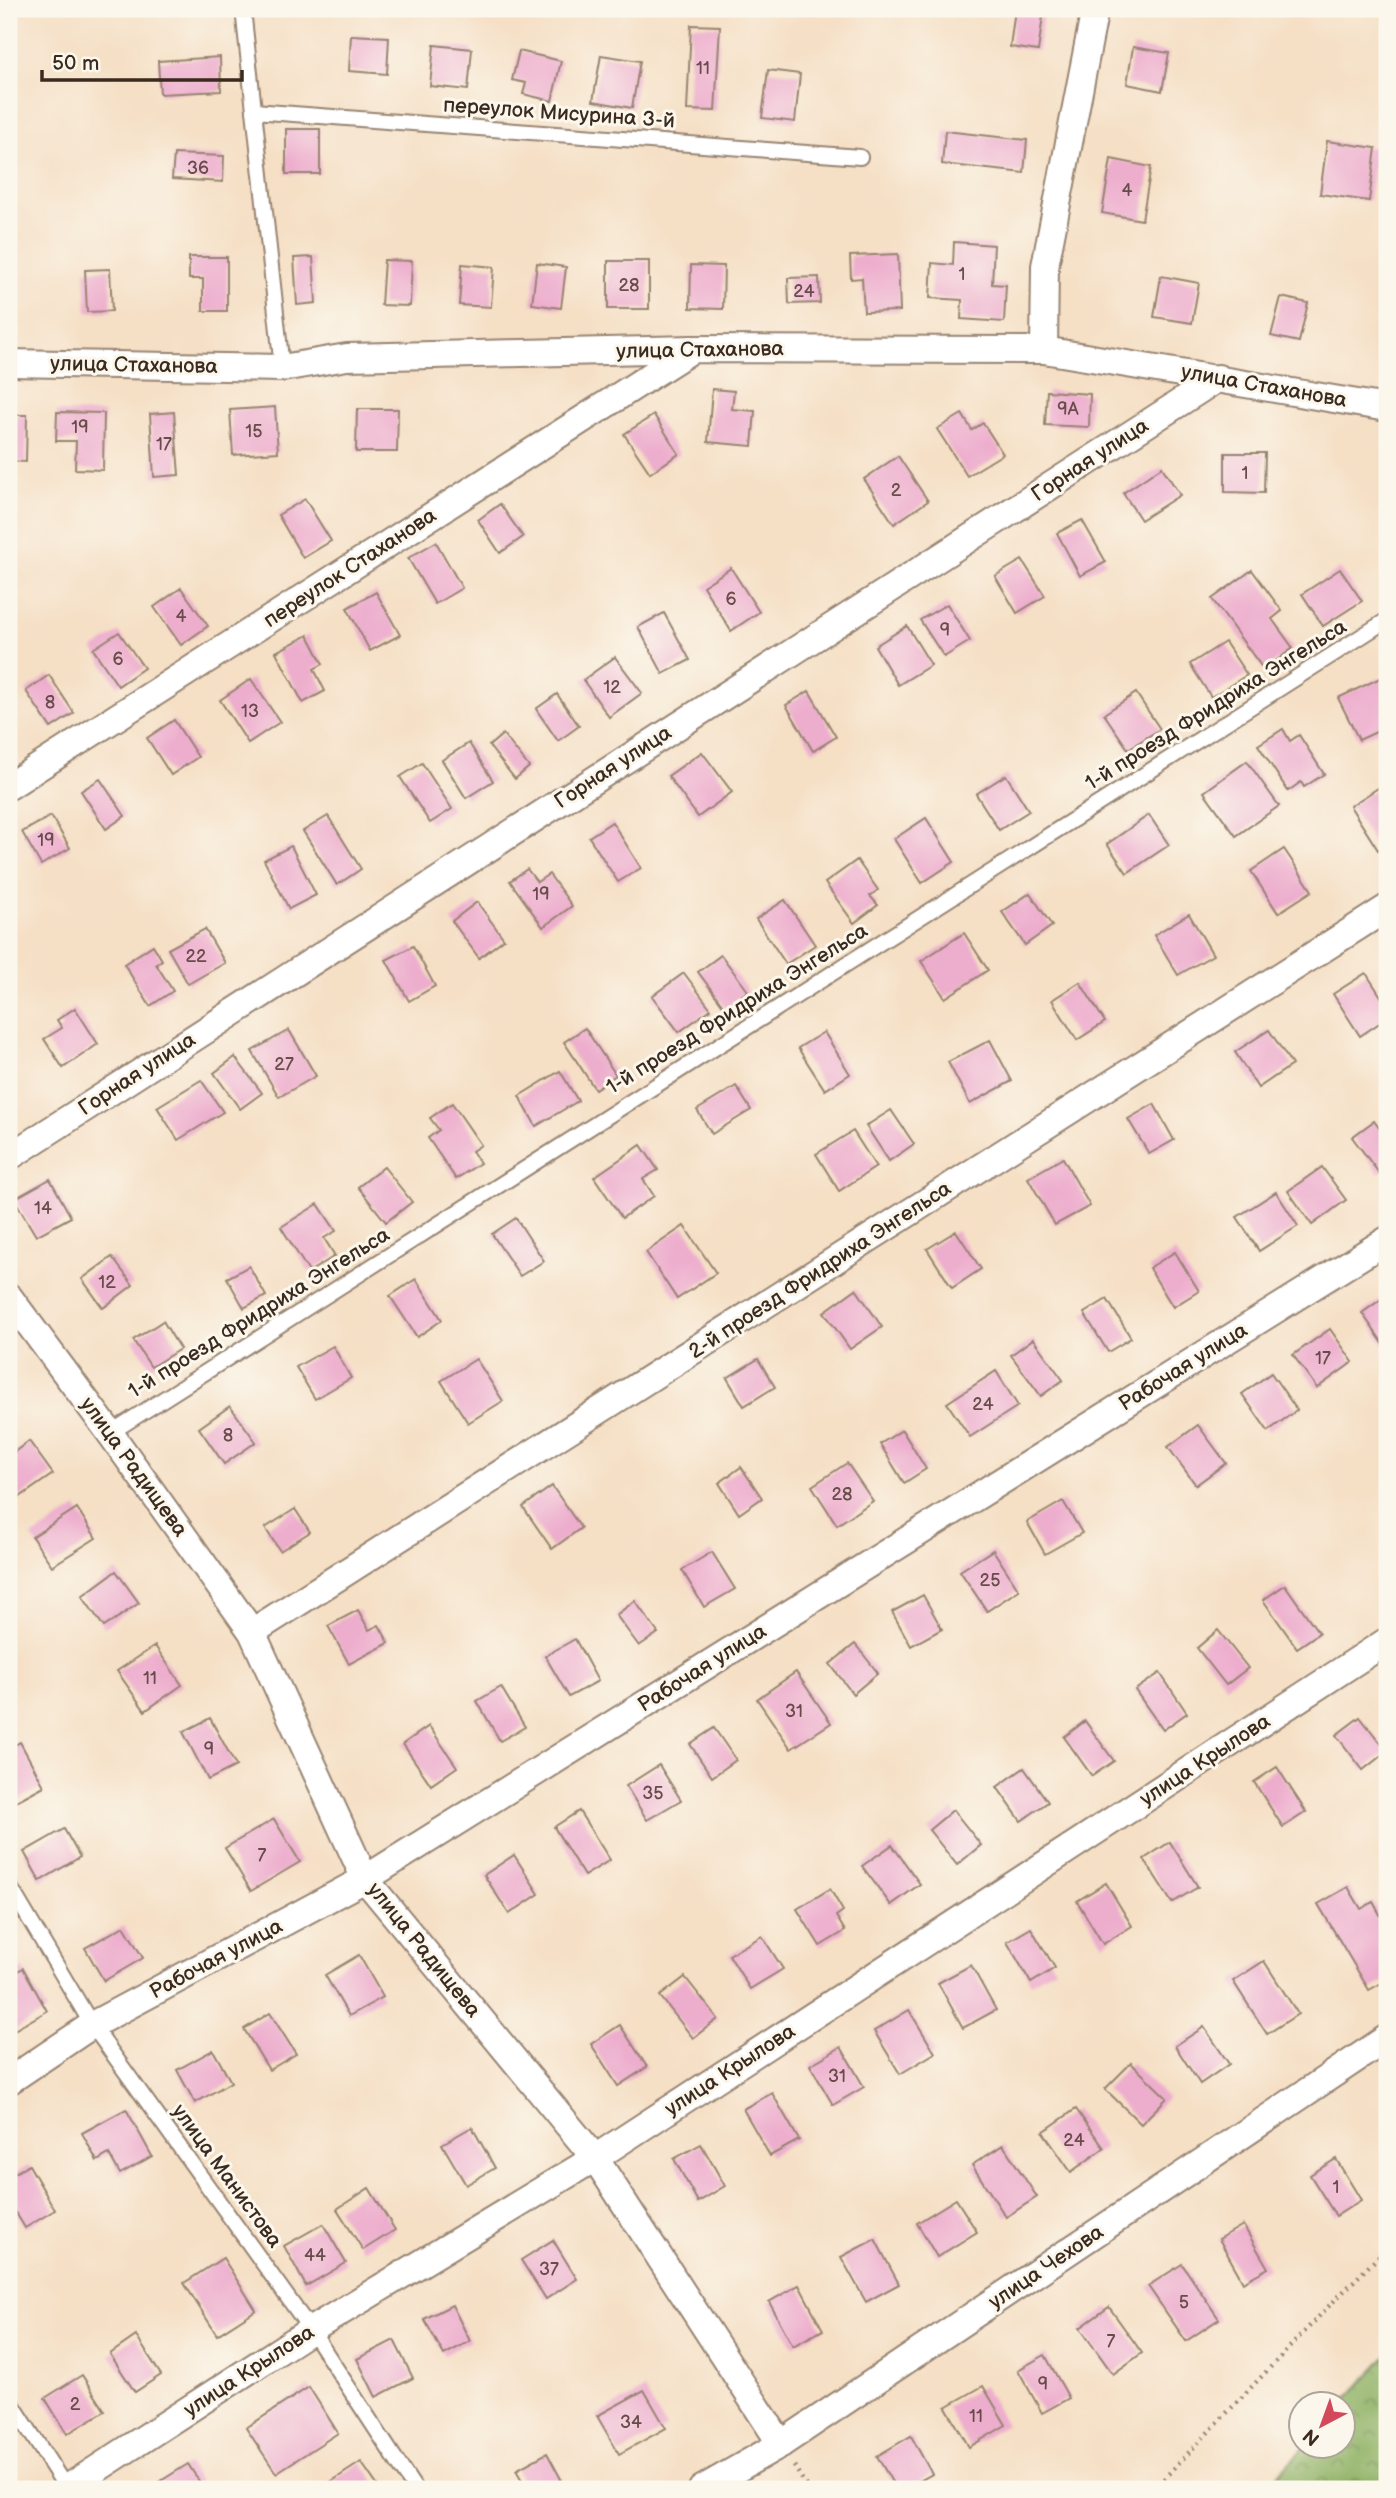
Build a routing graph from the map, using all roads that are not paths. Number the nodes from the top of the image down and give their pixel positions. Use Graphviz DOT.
graph roads {
  1 [pos="243,9"];
  2 [pos="1095,9"];
  3 [pos="254,111"];
  4 [pos="860,157"];
  5 [pos="692,349"];
  6 [pos="1044,349"];
  7 [pos="9,363"];
  8 [pos="282,368"];
  9 [pos="1217,378"];
  10 [pos="1387,408"];
  11 [pos="1387,621"];
  12 [pos="9,786"];
  13 [pos="1387,908"];
  14 [pos="9,1157"];
  15 [pos="1387,1240"];
  16 [pos="9,1297"];
  17 [pos="110,1433"];
  18 [pos="252,1632"];
  19 [pos="1387,1641"];
  20 [pos="365,1879"];
  21 [pos="9,1885"];
  22 [pos="92,2025"];
  23 [pos="1387,2038"];
  24 [pos="9,2081"];
  25 [pos="595,2158"];
  26 [pos="311,2330"];
  27 [pos="9,2399"];
  28 [pos="781,2444"];
  29 [pos="67,2489"];
  30 [pos="415,2489"];
  31 [pos="702,2489"];
  1 -- 3 [label="lane"];
  2 -- 6 [label="street"];
  3 -- 4 [label="lane, переулок Мисурина 3-й"];
  3 -- 8 [label="lane"];
  5 -- 6 [label="street, улица Стаханова"];
  5 -- 8 [label="street, улица Стаханова"];
  5 -- 12 [label="street, переулок Стаханова"];
  6 -- 9 [label="street, улица Стаханова"];
  7 -- 8 [label="street, улица Стаханова"];
  9 -- 10 [label="street, улица Стаханова"];
  9 -- 14 [label="street, Горная улица"];
  11 -- 17 [label="lane, 1-й проезд Фридриха Энгельса"];
  13 -- 18 [label="street, 2-й проезд Фридриха Энгельса"];
  15 -- 20 [label="street, Рабочая улица"];
  16 -- 17 [label="street, улица Радищева"];
  17 -- 18 [label="street, улица Радищева"];
  18 -- 20 [label="street, улица Радищева"];
  19 -- 25 [label="street, улица Крылова"];
  20 -- 22 [label="street, Рабочая улица"];
  20 -- 25 [label="street, улица Радищева"];
  21 -- 22 [label="lane, улица Манистова"];
  22 -- 24 [label="street, Рабочая улица"];
  22 -- 26 [label="lane, улица Манистова"];
  23 -- 28 [label="street, улица Чехова"];
  25 -- 26 [label="street, улица Крылова"];
  25 -- 28 [label="street, улица Радищева"];
  26 -- 29 [label="street, улица Крылова"];
  26 -- 30 [label="lane, улица Манистова"];
  27 -- 29 [label="lane"];
  28 -- 31 [label="street, улица Чехова"];
}
